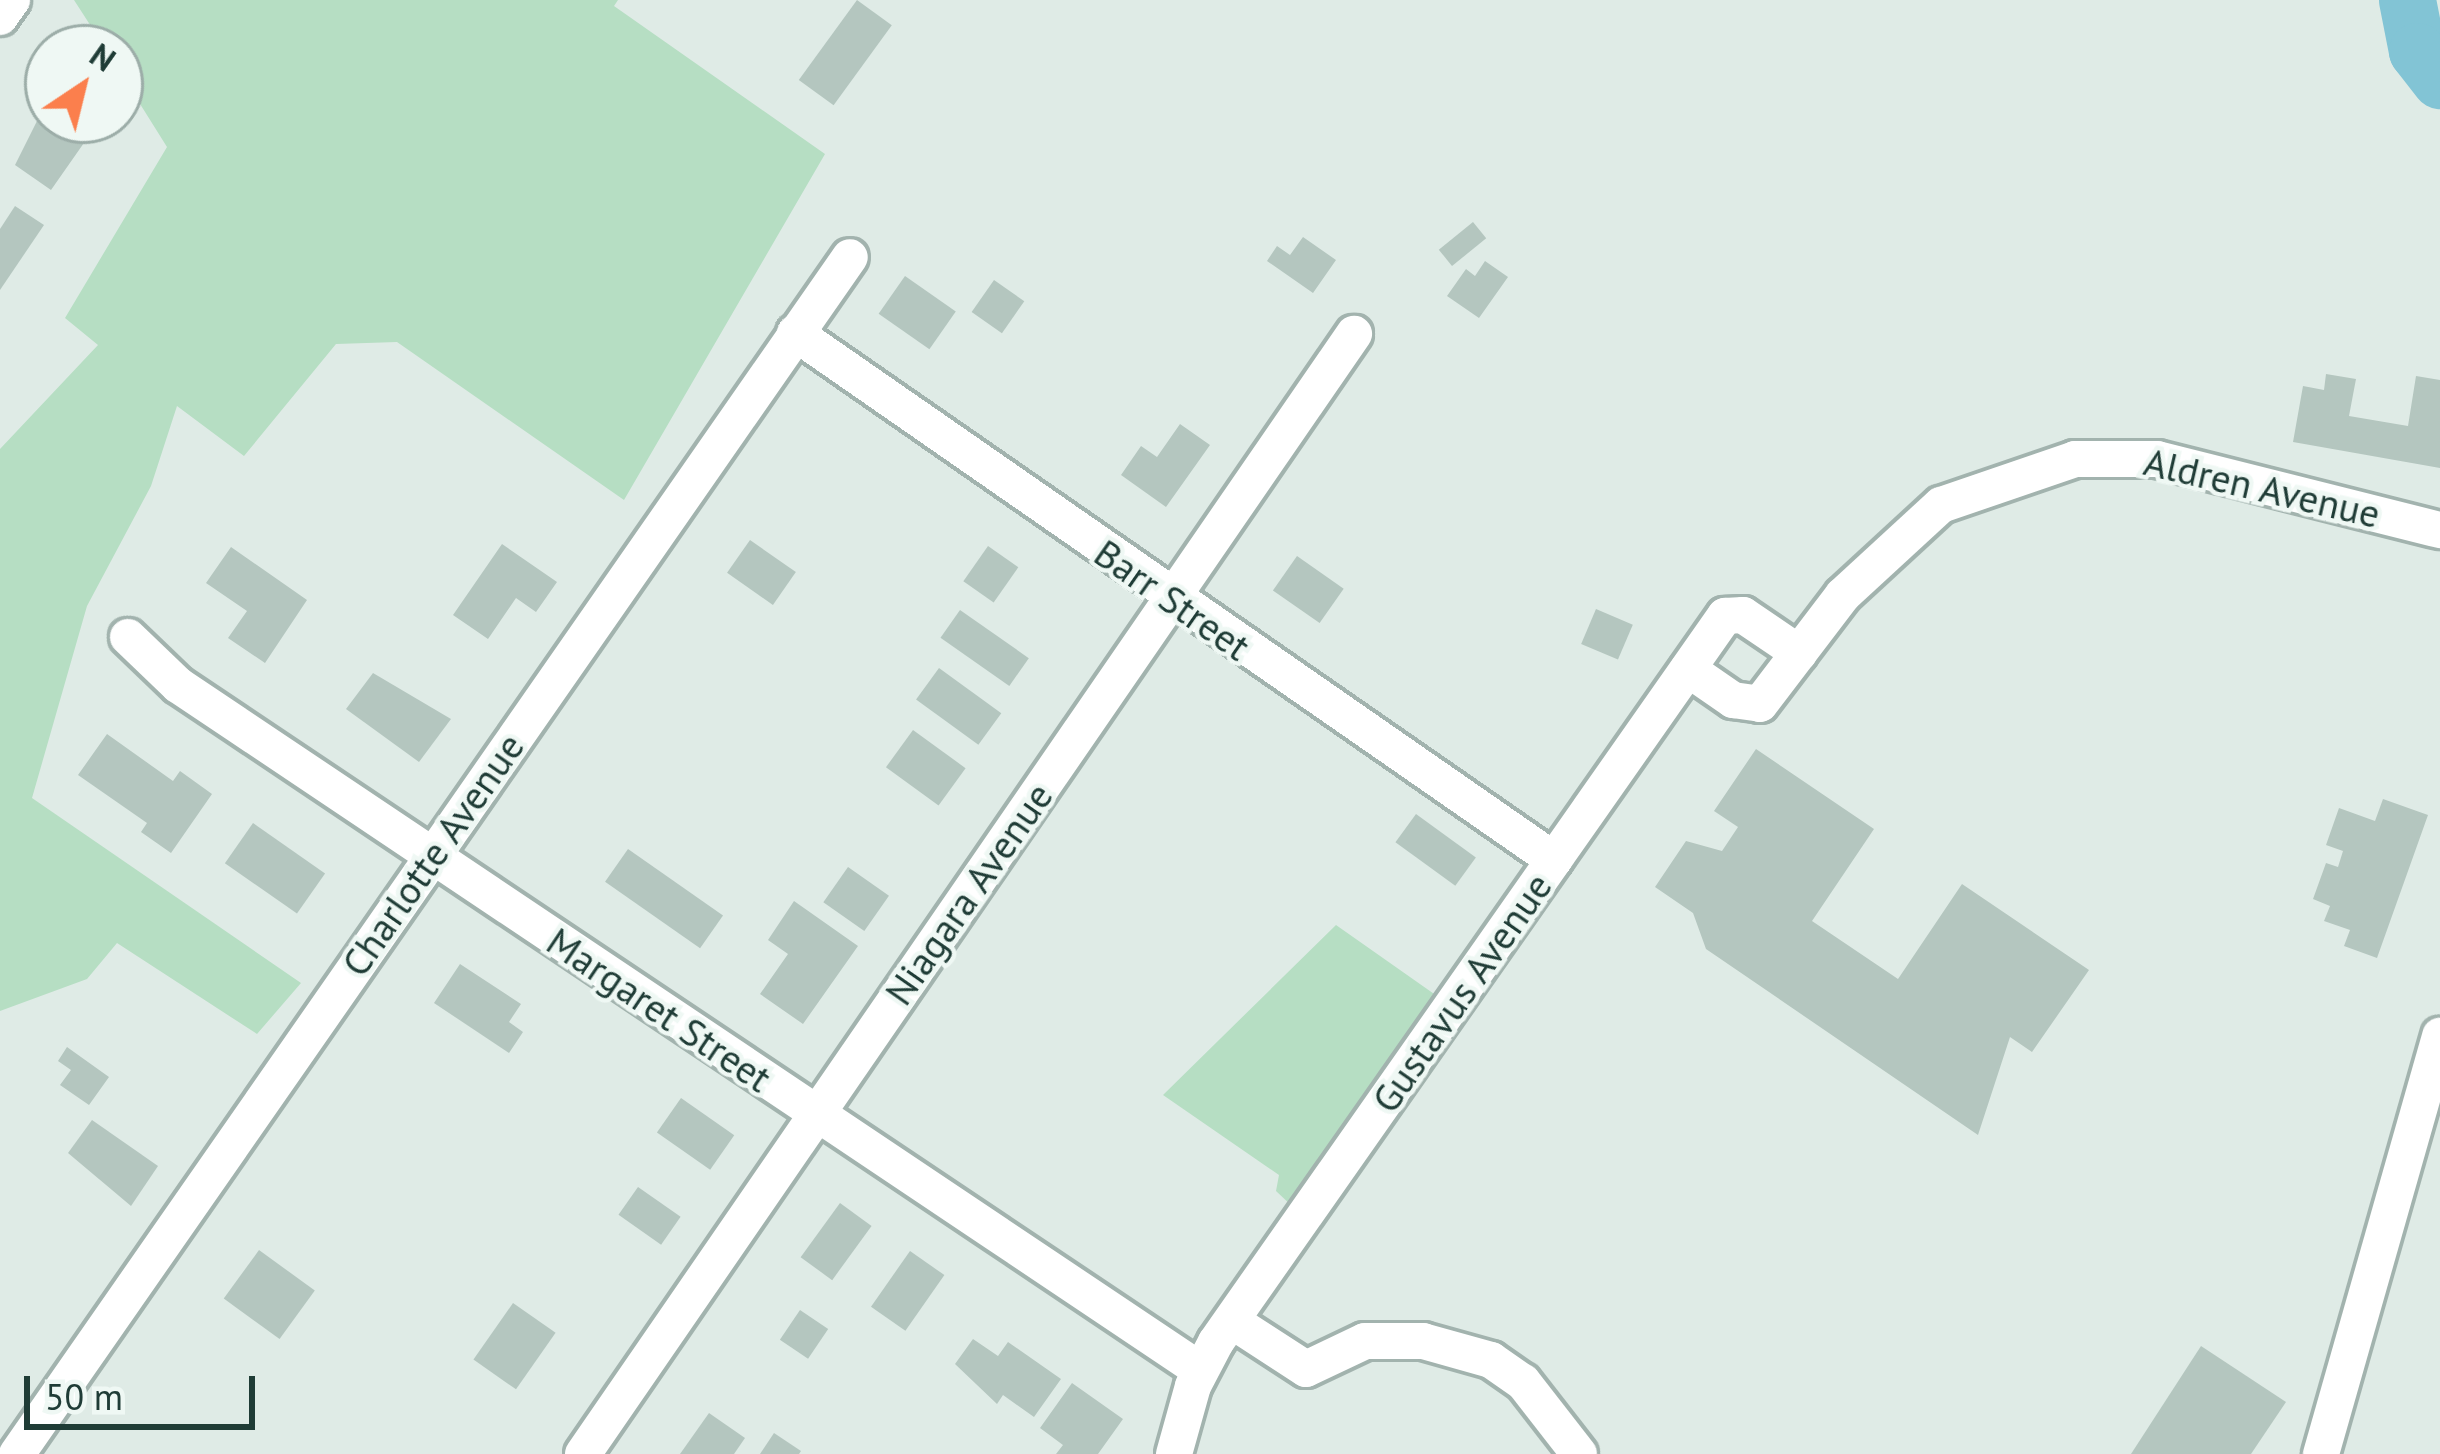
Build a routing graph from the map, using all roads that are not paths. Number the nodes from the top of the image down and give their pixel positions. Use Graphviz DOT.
graph roads {
  1 [pos="12,0"];
  2 [pos="0,17"];
  3 [pos="850,257"];
  4 [pos="795,333"];
  5 [pos="1354,334"];
  6 [pos="2440,530"];
  7 [pos="1172,601"];
  8 [pos="128,638"];
  9 [pos="1798,653"];
  10 [pos="1688,669"];
  11 [pos="432,856"];
  12 [pos="1553,860"];
  13 [pos="2440,1036"];
  14 [pos="816,1115"];
  15 [pos="1232,1321"];
  16 [pos="1200,1370"];
  17 [pos="17,1454"];
  18 [pos="583,1454"];
  19 [pos="1174,1454"];
  20 [pos="1579,1454"];
  21 [pos="2321,1454"];
  1 -- 2 [label="street"];
  3 -- 4 [label="street, Charlotte Avenue"];
  4 -- 7 [label="street, Barr Street"];
  4 -- 11 [label="street, Charlotte Avenue"];
  5 -- 7 [label="street, Niagara Avenue"];
  6 -- 9 [label="street, Aldren Avenue"];
  7 -- 12 [label="street, Barr Street"];
  7 -- 14 [label="street, Niagara Avenue"];
  8 -- 11 [label="street, Margaret Street"];
  9 -- 10 [label="street, Aldren Avenue"];
  9 -- 10 [label="street, Gustavus Avenue"];
  10 -- 12 [label="street, Gustavus Avenue"];
  11 -- 14 [label="street, Margaret Street"];
  11 -- 17 [label="street, Charlotte Avenue"];
  12 -- 15 [label="street, Gustavus Avenue"];
  13 -- 21 [label="street"];
  14 -- 16 [label="street, Margaret Street"];
  14 -- 18 [label="street, Niagara Avenue"];
  15 -- 16 [label="street, Gustavus Avenue"];
  15 -- 20 [label="street"];
  16 -- 19 [label="street, Gustavus Avenue"];
}
